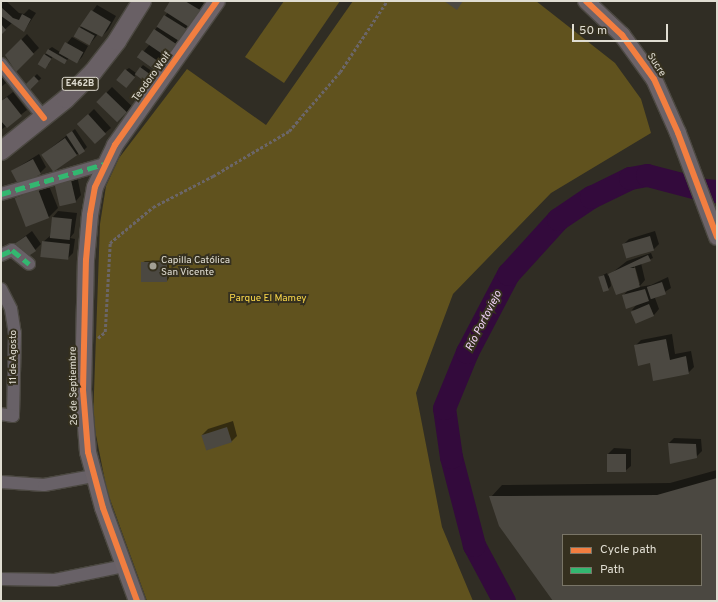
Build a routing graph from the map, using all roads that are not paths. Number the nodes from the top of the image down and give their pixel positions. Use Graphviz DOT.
graph roads {
  1 [pos="142,1"];
  2 [pos="218,1"];
  3 [pos="586,1"];
  4 [pos="1,64"];
  5 [pos="44,118"];
  6 [pos="1,151"];
  7 [pos="104,164"];
  8 [pos="1,194"];
  9 [pos="717,237"];
  10 [pos="1,255"];
  11 [pos="29,264"];
  12 [pos="1,289"];
  13 [pos="1,414"];
  14 [pos="93,476"];
  15 [pos="1,482"];
  16 [pos="124,566"];
  17 [pos="1,579"];
  18 [pos="137,601"];
  1 -- 5 [label="main road, E462B"];
  2 -- 7 [label="street, Teodoro Wolf"];
  3 -- 9 [label="street, Sucre"];
  4 -- 5 [label="street"];
  5 -- 6 [label="main road, E462B"];
  7 -- 8 [label="street"];
  7 -- 14 [label="street, 26 de Septiembre"];
  10 -- 11 [label="street"];
  12 -- 13 [label="street, 11 de Agosto"];
  14 -- 15 [label="street"];
  14 -- 16 [label="street, 26 de Septiembre"];
  16 -- 17 [label="street"];
  16 -- 18 [label="street, 26 de Septiembre"];
}
